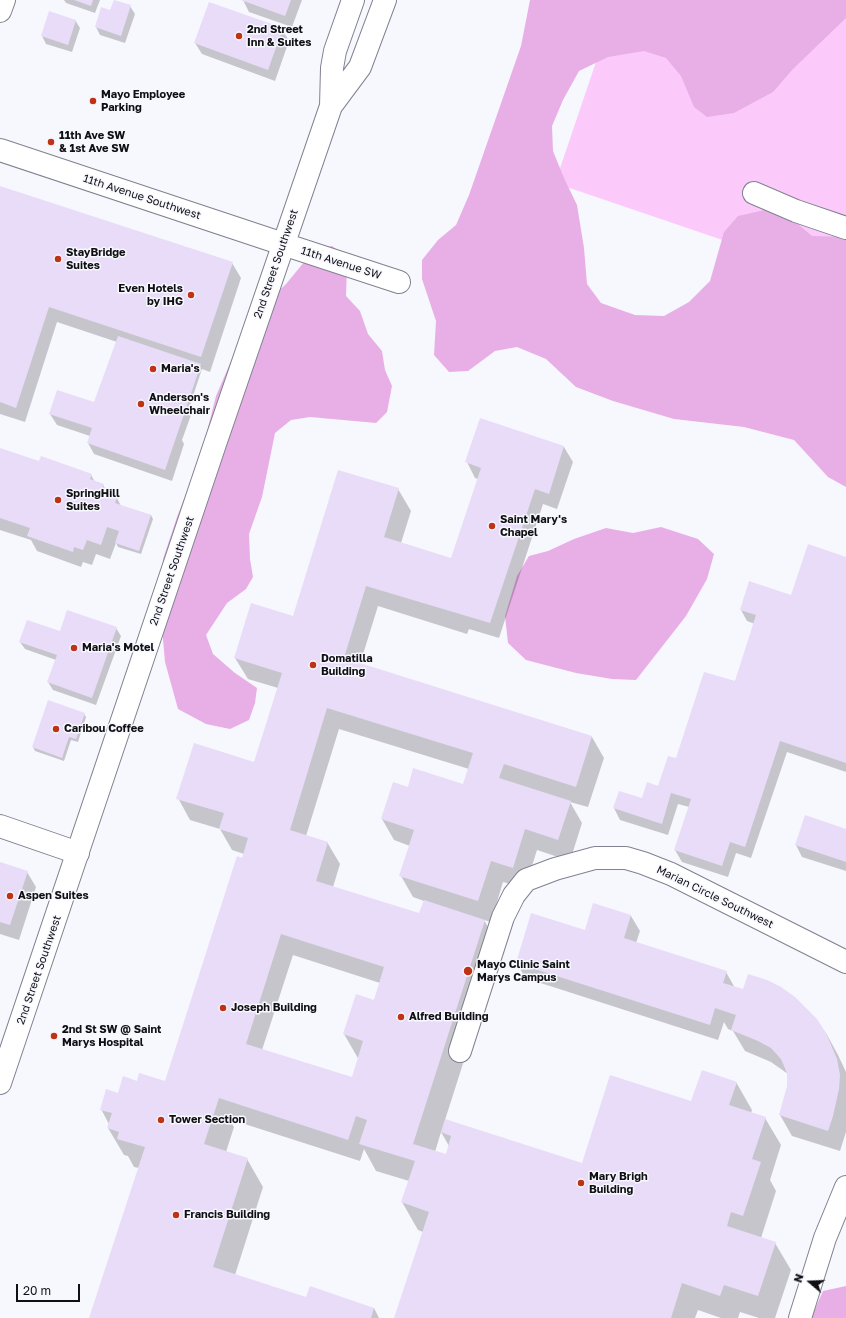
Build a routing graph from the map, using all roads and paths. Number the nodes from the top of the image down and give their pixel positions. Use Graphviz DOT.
graph roads {
  1 [pos="4,0"];
  2 [pos="353,0"];
  3 [pos="385,0"];
  4 [pos="0,11"];
  5 [pos="331,106"];
  6 [pos="0,150"];
  7 [pos="754,193"];
  8 [pos="846,228"];
  9 [pos="283,244"];
  10 [pos="399,282"];
  11 [pos="0,826"];
  12 [pos="78,852"];
  13 [pos="846,962"];
  14 [pos="460,1051"];
  15 [pos="0,1083"];
  16 [pos="846,1187"];
  17 [pos="800,1318"];
  1 -- 4 [label="main road"];
  2 -- 5 [label="main road, 2nd Street Southwest"];
  3 -- 5 [label="main road, 2nd Street Southwest"];
  5 -- 9 [label="main road, 2nd Street Southwest"];
  6 -- 9 [label="main road, 11th Avenue Southwest"];
  7 -- 8 [label="main road"];
  9 -- 10 [label="main road, 11th Avenue SW"];
  9 -- 12 [label="main road, 2nd Street Southwest"];
  11 -- 12 [label="main road"];
  12 -- 15 [label="main road, 2nd Street Southwest"];
  13 -- 14 [label="main road, Marian Circle Southwest"];
  16 -- 17 [label="main road"];
}
